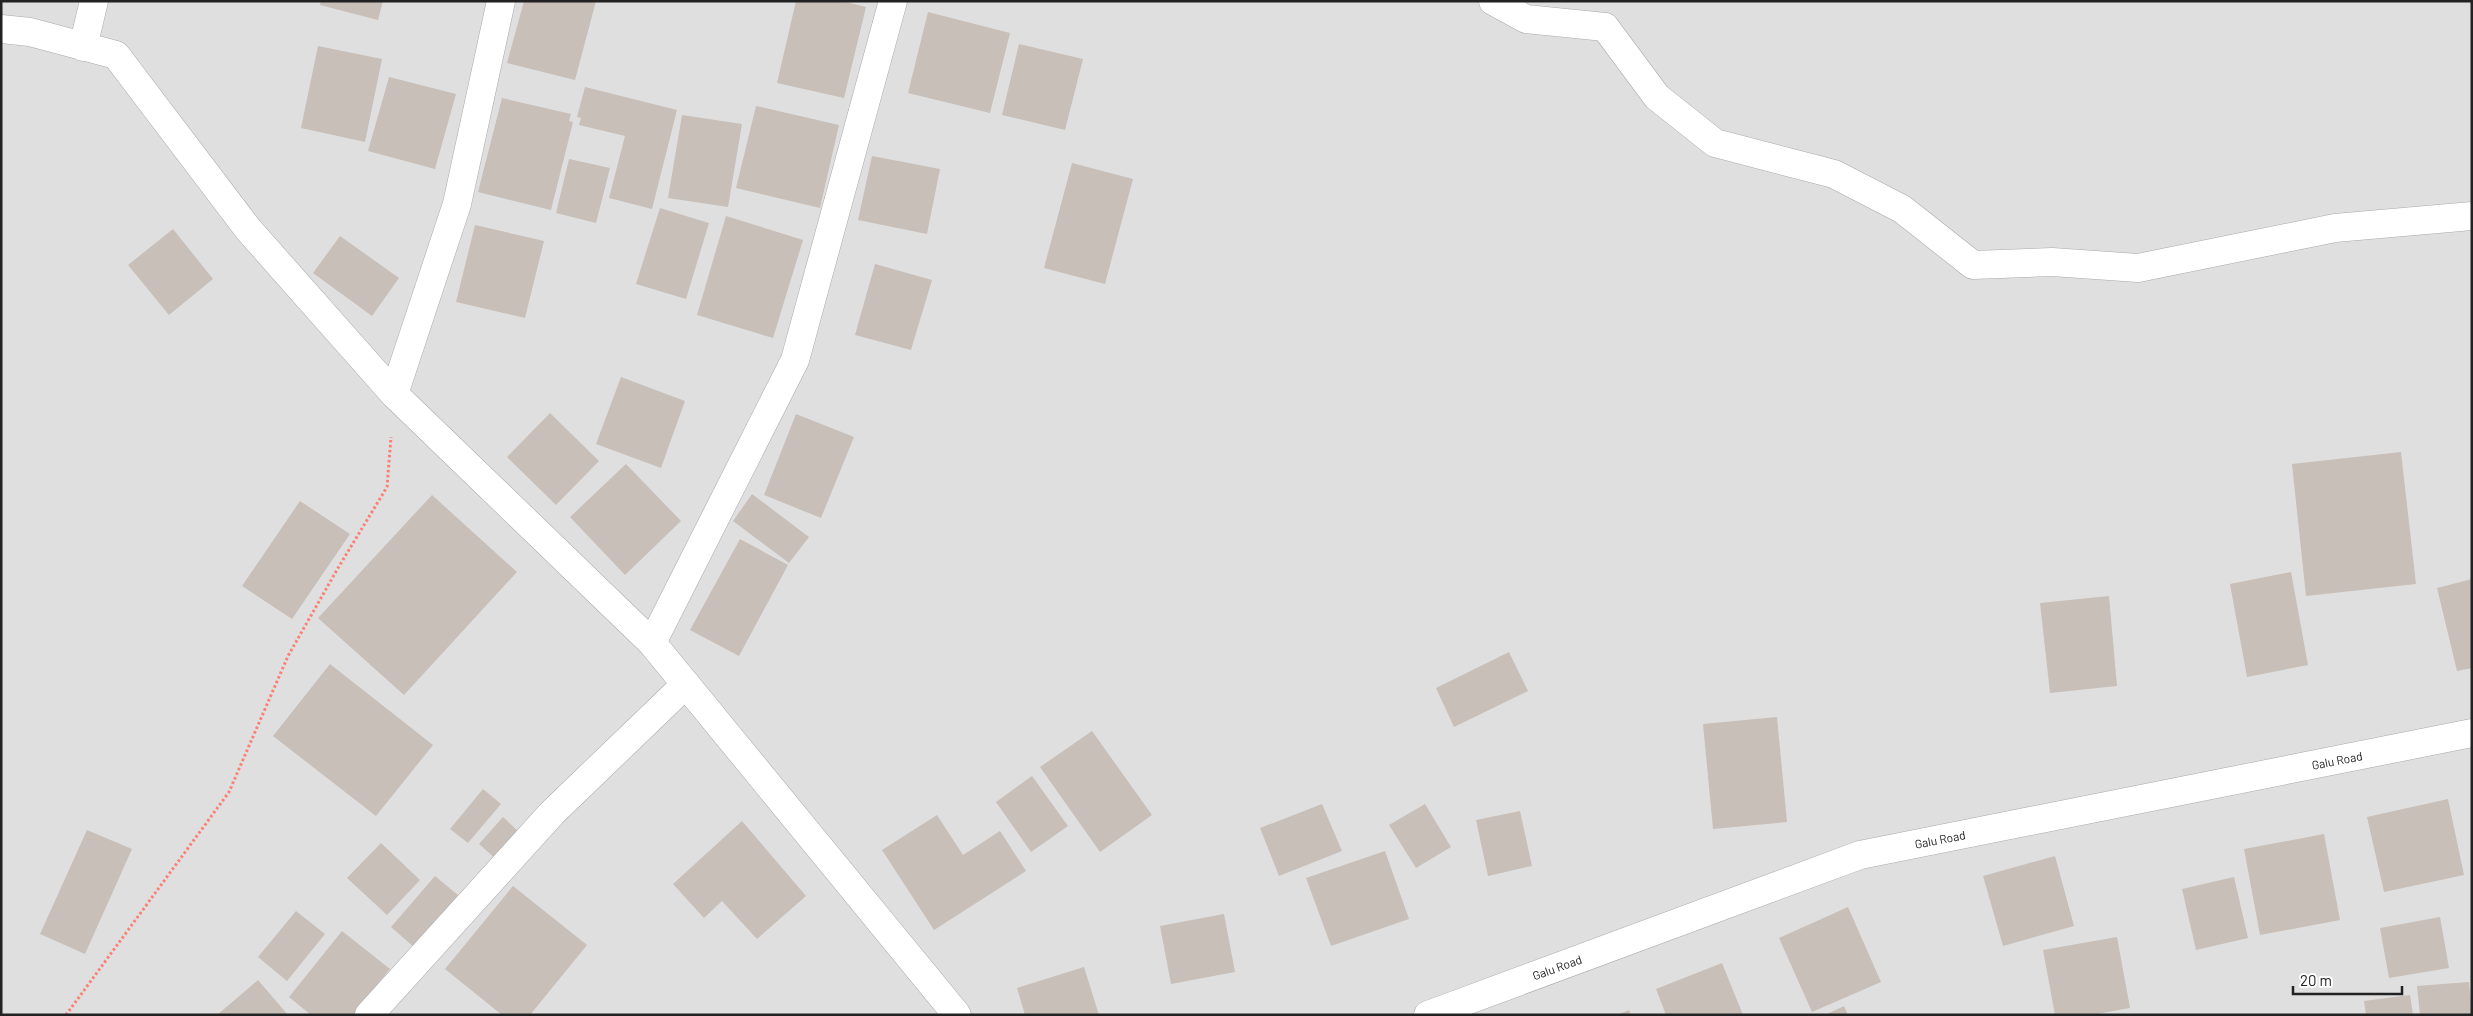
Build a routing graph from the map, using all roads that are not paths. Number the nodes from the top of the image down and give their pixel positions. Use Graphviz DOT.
graph roads {
  1 [pos="94,1"];
  2 [pos="501,1"];
  3 [pos="893,1"];
  4 [pos="1494,1"];
  5 [pos="1,29"];
  6 [pos="83,47"];
  7 [pos="2472,216"];
  8 [pos="394,394"];
  9 [pos="652,643"];
  10 [pos="686,684"];
  11 [pos="2472,733"];
  12 [pos="369,1015"];
  13 [pos="957,1015"];
  14 [pos="1428,1015"];
  1 -- 6 [label="street"];
  2 -- 8 [label="street"];
  3 -- 9 [label="street"];
  4 -- 7 [label="street"];
  5 -- 6 [label="street"];
  6 -- 8 [label="street"];
  8 -- 9 [label="street"];
  9 -- 10 [label="street"];
  10 -- 12 [label="street"];
  10 -- 13 [label="street"];
  11 -- 14 [label="street, Galu Road"];
}
